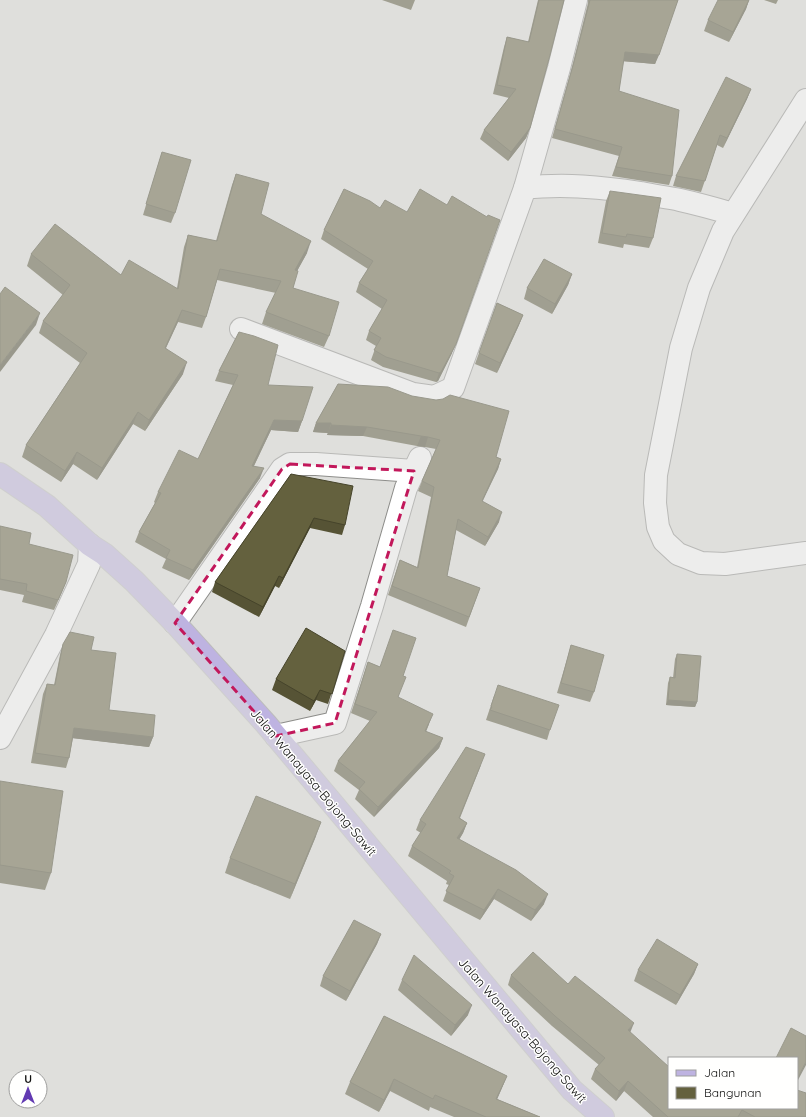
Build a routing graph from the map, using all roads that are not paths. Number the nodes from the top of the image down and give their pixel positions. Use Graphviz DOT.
graph roads {
  1 [pos="576,0"];
  2 [pos="806,100"];
  3 [pos="525,188"];
  4 [pos="733,214"];
  5 [pos="240,329"];
  6 [pos="0,474"];
  7 [pos="90,544"];
  8 [pos="806,552"];
  9 [pos="175,623"];
  10 [pos="276,736"];
  11 [pos="0,738"];
  12 [pos="603,1117"];
  1 -- 3 [label="street"];
  2 -- 4 [label="street"];
  3 -- 4 [label="street"];
  3 -- 5 [label="street"];
  4 -- 8 [label="street"];
  6 -- 7 [label="main road, Jalan Wanayasa-Bojong-Sawit"];
  7 -- 9 [label="main road, Jalan Wanayasa-Bojong-Sawit"];
  7 -- 11 [label="street"];
  9 -- 10 [label="main road, Jalan Wanayasa-Bojong-Sawit"];
  9 -- 10 [label="street"];
  10 -- 12 [label="main road, Jalan Wanayasa-Bojong-Sawit"];
}
